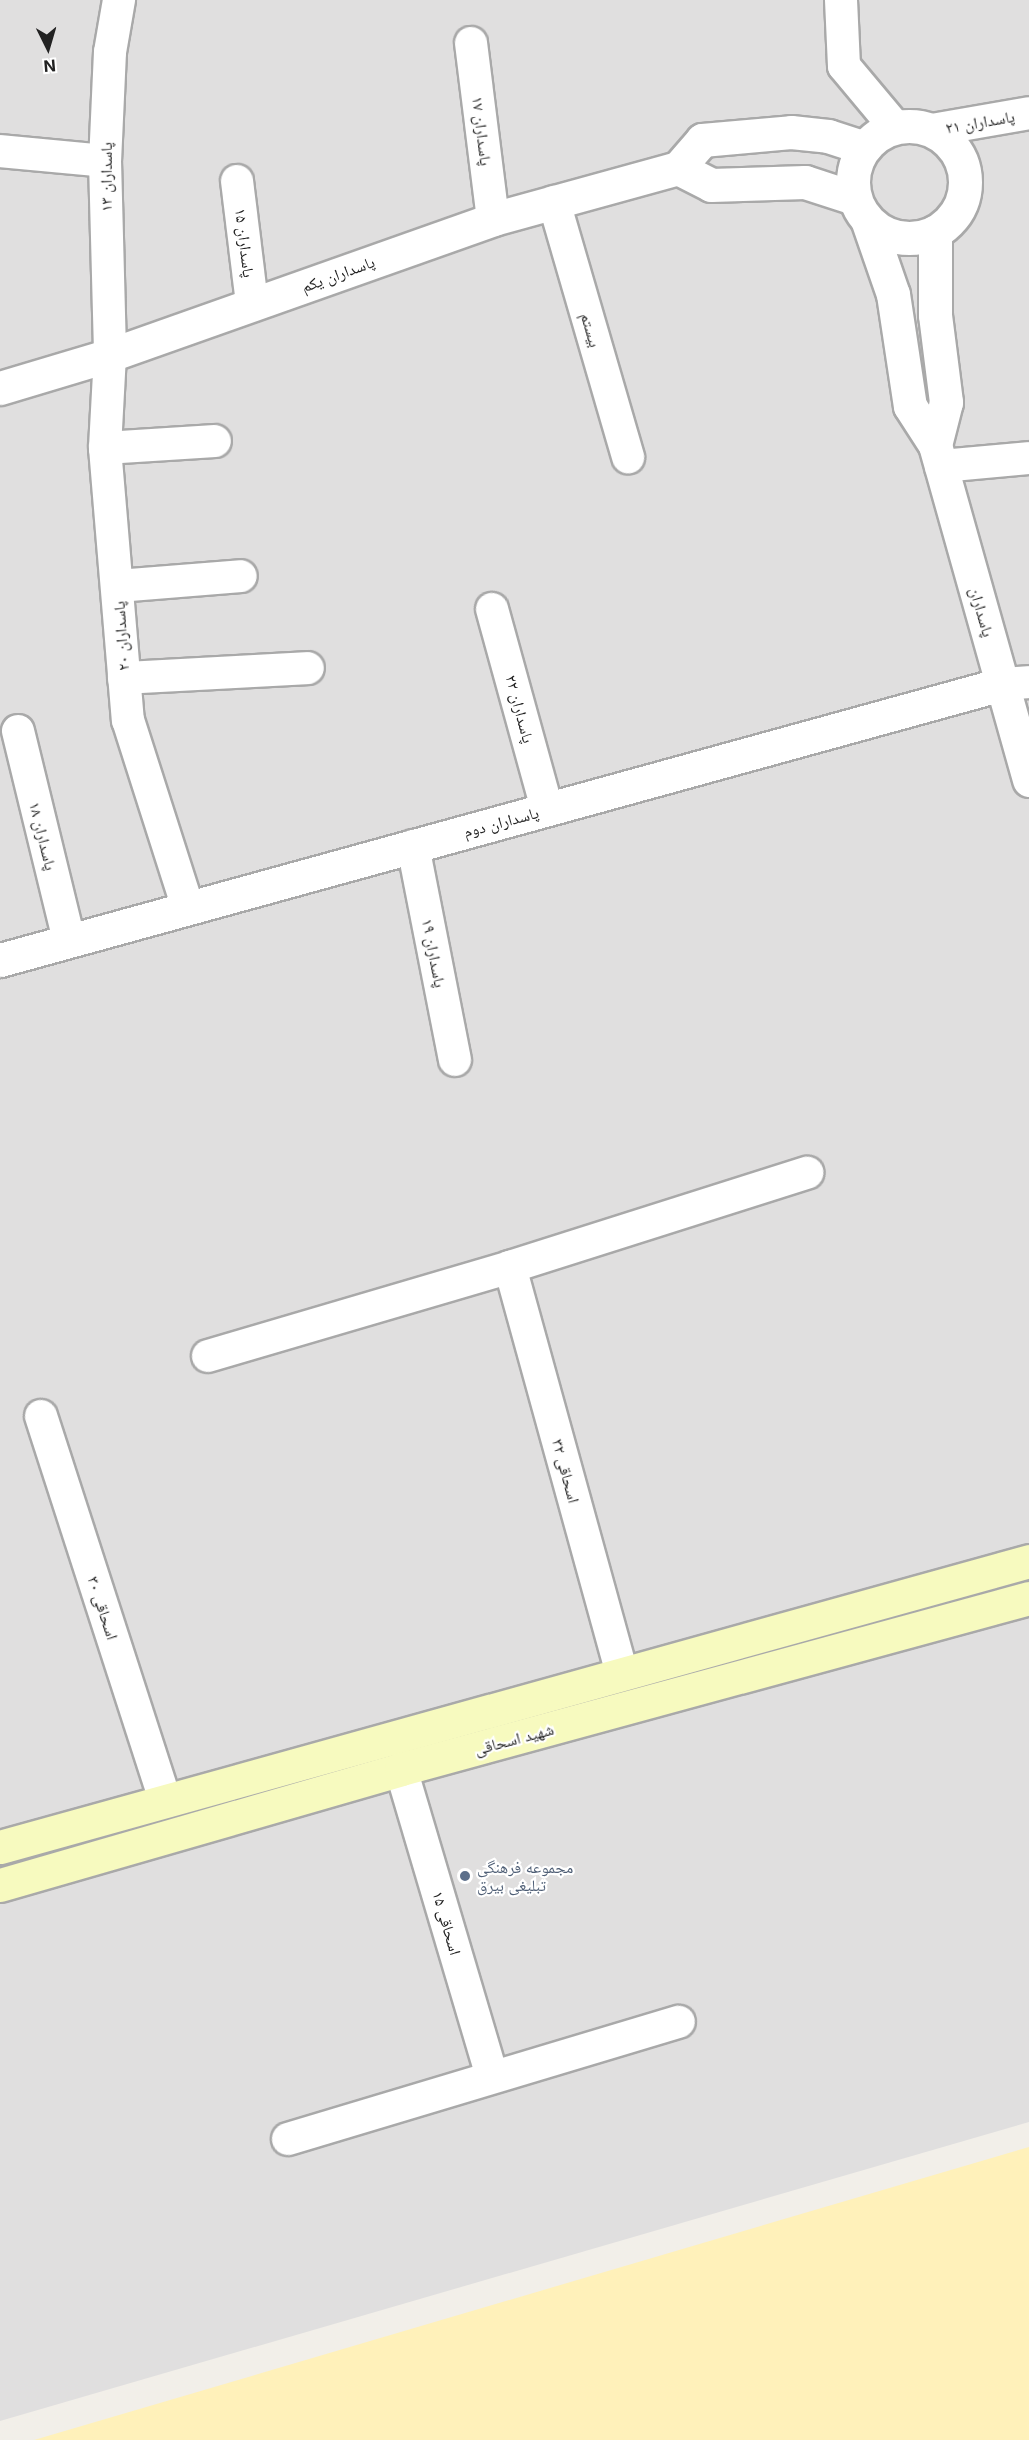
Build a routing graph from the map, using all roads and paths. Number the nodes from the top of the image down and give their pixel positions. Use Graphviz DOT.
graph roads {
  1 [pos="119,0"];
  2 [pos="841,0"];
  3 [pos="471,43"];
  4 [pos="1029,113"];
  5 [pos="895,127"];
  6 [pos="932,130"];
  7 [pos="864,148"];
  8 [pos="0,151"];
  9 [pos="105,161"];
  10 [pos="678,168"];
  11 [pos="237,181"];
  12 [pos="554,202"];
  13 [pos="861,210"];
  14 [pos="493,219"];
  15 [pos="935,232"];
  16 [pos="252,304"];
  17 [pos="110,355"];
  18 [pos="0,388"];
  19 [pos="215,441"];
  20 [pos="105,448"];
  21 [pos="938,455"];
  22 [pos="628,458"];
  23 [pos="1029,458"];
  24 [pos="241,576"];
  25 [pos="118,586"];
  26 [pos="492,609"];
  27 [pos="308,668"];
  28 [pos="124,678"];
  29 [pos="1016,683"];
  30 [pos="18,731"];
  31 [pos="1029,780"];
  32 [pos="547,809"];
  33 [pos="413,846"];
  34 [pos="188,908"];
  35 [pos="69,941"];
  36 [pos="0,960"];
  37 [pos="455,1060"];
  38 [pos="807,1173"];
  39 [pos="510,1267"];
  40 [pos="208,1356"];
  41 [pos="41,1416"];
  42 [pos="1029,1561"];
  43 [pos="1029,1598"];
  44 [pos="622,1674"];
  45 [pos="402,1769"];
  46 [pos="165,1801"];
  47 [pos="0,1847"];
  48 [pos="0,1885"];
  49 [pos="679,2022"];
  50 [pos="492,2077"];
  51 [pos="288,2139"];
  1 -- 9 [label="street, پاسداران ۱۳"];
  2 -- 5 [label="street"];
  3 -- 14 [label="street, پاسداران ۱۷"];
  4 -- 6 [label="street, پاسداران ۲۱"];
  5 -- 6 [label="street"];
  5 -- 7 [label="street"];
  6 -- 15 [label="street"];
  7 -- 10 [label="street"];
  7 -- 13 [label="street"];
  8 -- 9 [label="street"];
  9 -- 17 [label="street, پاسداران ۱۳"];
  10 -- 12 [label="street, پاسداران یکم"];
  10 -- 13 [label="street"];
  11 -- 16 [label="street, پاسداران ۱۵"];
  12 -- 14 [label="street, پاسداران یکم"];
  12 -- 22 [label="street, بیستم"];
  13 -- 15 [label="street"];
  13 -- 21 [label="street, پاسداران"];
  14 -- 16 [label="street, پاسداران یکم"];
  15 -- 21 [label="street, پاسداران"];
  16 -- 17 [label="street, پاسداران یکم"];
  17 -- 18 [label="street, پاسداران یکم"];
  17 -- 20 [label="street, پاسداران ۲۰"];
  19 -- 20 [label="street"];
  20 -- 25 [label="street, پاسداران ۲۰"];
  21 -- 23 [label="street"];
  21 -- 29 [label="street, پاسداران"];
  24 -- 25 [label="street"];
  25 -- 28 [label="street, پاسداران ۲۰"];
  26 -- 32 [label="street, پاسداران ۲۲"];
  27 -- 28 [label="street"];
  28 -- 34 [label="street, پاسداران ۲۰"];
  29 -- 31 [label="street, پاسداران"];
  29 -- 32 [label="street, پاسداران دوم"];
  30 -- 35 [label="street, پاسداران ۱۸"];
  32 -- 33 [label="street, پاسداران دوم"];
  33 -- 34 [label="street, پاسداران دوم"];
  33 -- 37 [label="street, پاسداران ۱۹"];
  34 -- 35 [label="street, پاسداران دوم"];
  35 -- 36 [label="street, پاسداران دوم"];
  38 -- 39 [label="street"];
  39 -- 40 [label="street"];
  39 -- 44 [label="street, اسحاقی ۳۲"];
  41 -- 46 [label="street, اسحاقی ۳۰"];
  42 -- 44 [label="main road, شهید اسحاقی"];
  43 -- 45 [label="main road, شهید اسحاقی"];
  44 -- 46 [label="main road, شهید اسحاقی"];
  45 -- 48 [label="main road, شهید اسحاقی"];
  45 -- 50 [label="street, اسحاقی ۱۵"];
  46 -- 47 [label="main road, شهید اسحاقی"];
  49 -- 50 [label="street"];
  50 -- 51 [label="street"];
}
